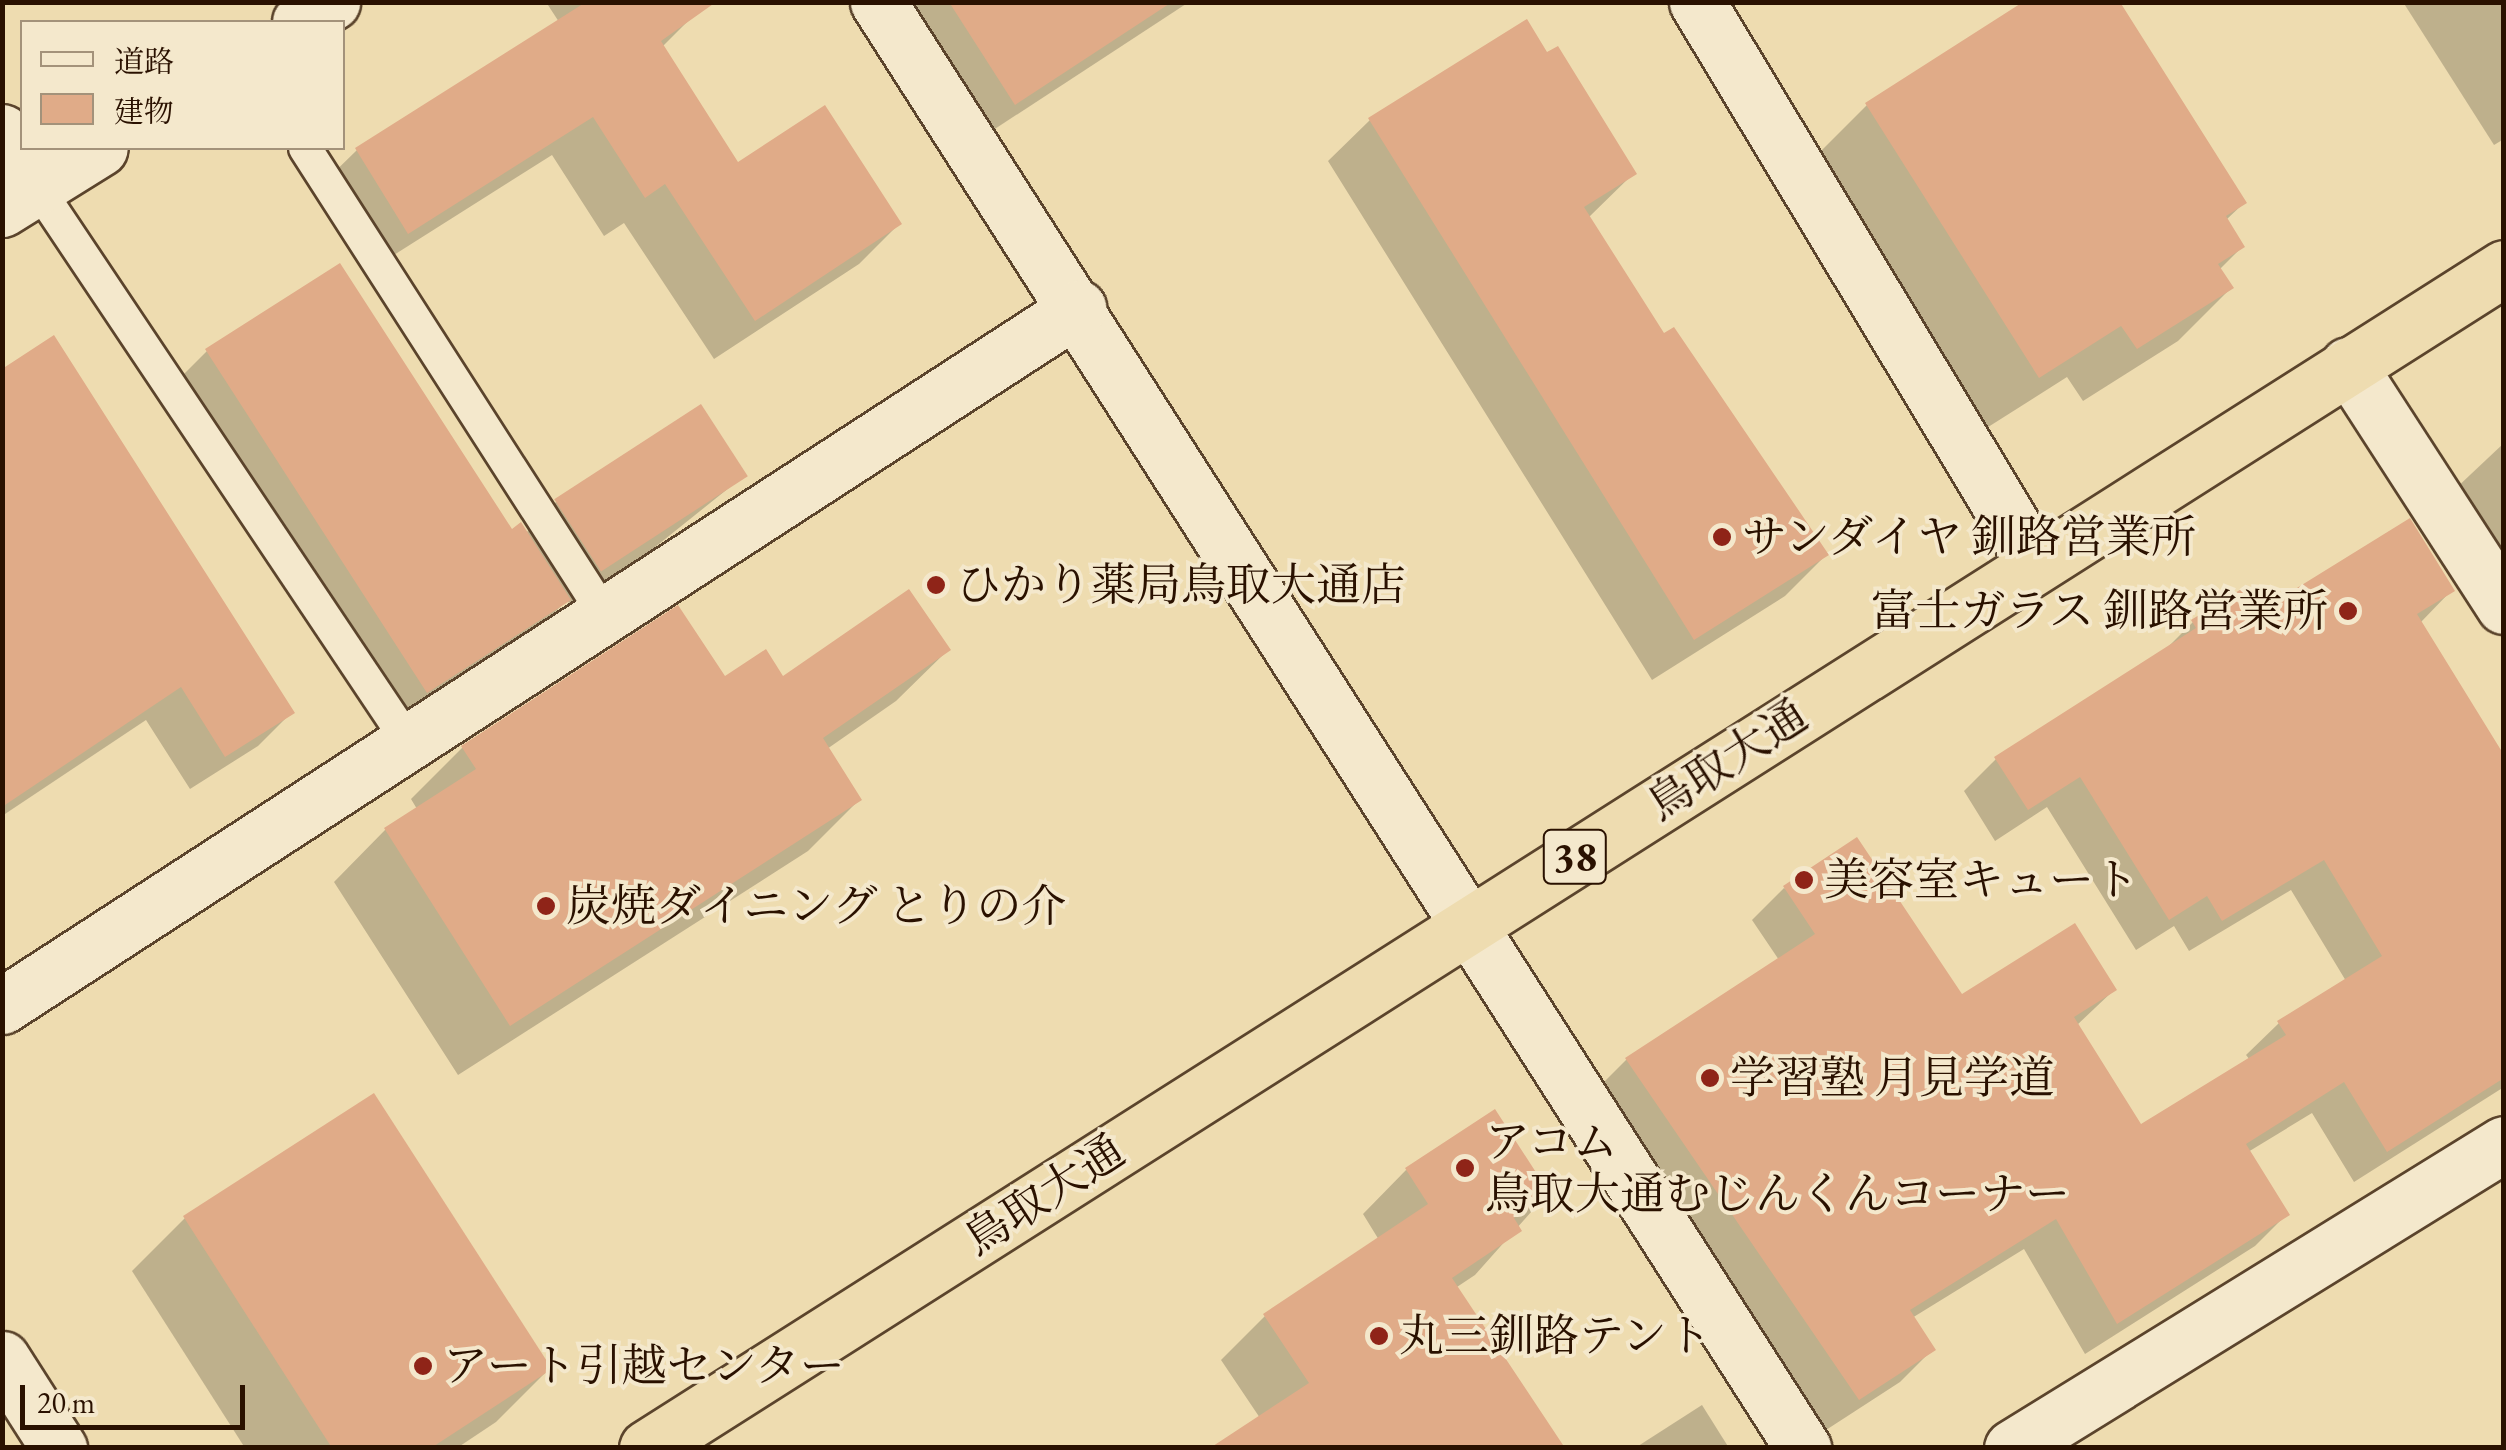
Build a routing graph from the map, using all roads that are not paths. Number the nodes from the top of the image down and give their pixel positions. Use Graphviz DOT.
graph roads {
  1 [pos="332,2"];
  2 [pos="878,2"];
  3 [pos="1697,2"];
  4 [pos="303,20"];
  5 [pos="2,132"];
  6 [pos="97,150"];
  7 [pos="306,150"];
  8 [pos="20,198"];
  9 [pos="2504,268"];
  10 [pos="1078,308"];
  11 [pos="2348,366"];
  12 [pos="2035,563"];
  13 [pos="2504,606"];
  14 [pos="604,614"];
  15 [pos="409,742"];
  16 [pos="1468,924"];
  17 [pos="2,1006"];
  18 [pos="2504,1144"];
  19 [pos="2,1359"];
  20 [pos="59,1448"];
  21 [pos="647,1448"];
  22 [pos="1802,1448"];
  23 [pos="2012,1448"];
  1 -- 4 [label="street"];
  2 -- 10 [label="street"];
  3 -- 12 [label="street"];
  5 -- 8 [label="street"];
  6 -- 8 [label="street"];
  7 -- 14 [label="lane"];
  8 -- 15 [label="lane"];
  9 -- 11 [label="highway, 鳥取大通 / 38"];
  10 -- 14 [label="street"];
  10 -- 16 [label="street"];
  11 -- 12 [label="highway, 鳥取大通 / 38"];
  11 -- 13 [label="street"];
  12 -- 16 [label="highway, 鳥取大通 / 38"];
  14 -- 15 [label="street"];
  15 -- 17 [label="street"];
  16 -- 21 [label="highway, 鳥取大通 / 38"];
  16 -- 22 [label="street"];
  18 -- 23 [label="street"];
  19 -- 20 [label="street"];
}
